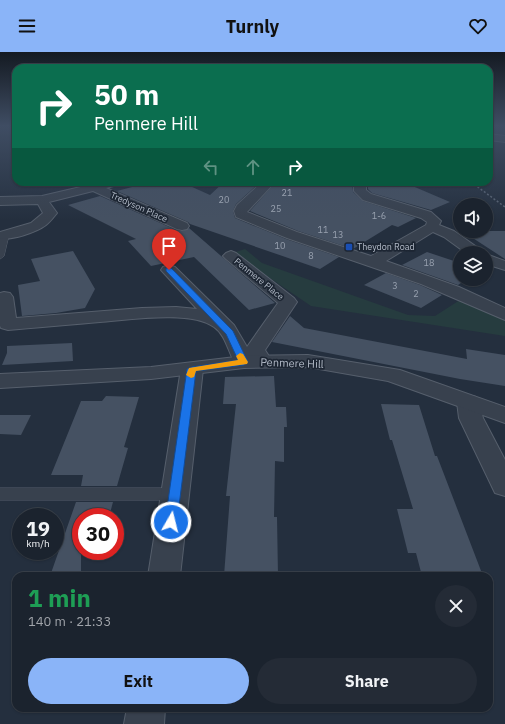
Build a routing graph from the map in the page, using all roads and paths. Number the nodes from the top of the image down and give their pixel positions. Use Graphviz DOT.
graph roads {
  1 [pos="103,186"];
  2 [pos="265,186"];
  3 [pos="360,186"];
  4 [pos="96,188"];
  5 [pos="42,200"];
  6 [pos="0,201"];
  7 [pos="182,226"];
  8 [pos="432,226"];
  9 [pos="5,235"];
  10 [pos="466,246"];
  11 [pos="0,256"];
  12 [pos="231,256"];
  13 [pos="374,261"];
  14 [pos="493,262"];
  15 [pos="504,266"];
  16 [pos="169,270"];
  17 [pos="4,297"];
  18 [pos="505,315"];
  19 [pos="219,322"];
  20 [pos="253,362"];
  21 [pos="192,369"];
  22 [pos="0,381"];
  23 [pos="468,402"];
  24 [pos="505,415"];
  25 [pos="505,486"];
  26 [pos="0,494"];
  27 [pos="174,494"];
  28 [pos="164,572"];
  29 [pos="146,712"];
  30 [pos="144,724"];
  1 -- 4 [label="street"];
  2 -- 13 [label="street"];
  3 -- 8 [label="street"];
  4 -- 5 [label="street"];
  4 -- 7 [label="street, Tredyson Place"];
  5 -- 6 [label="street"];
  5 -- 9 [label="street"];
  8 -- 10 [label="street"];
  8 -- 13 [label="street"];
  9 -- 11 [label="lane"];
  12 -- 20 [label="street, Penmere Place"];
  13 -- 18 [label="street"];
  14 -- 15 [label="street"];
  16 -- 19 [label="street"];
  17 -- 19 [label="street"];
  19 -- 20 [label="street"];
  20 -- 21 [label="street, Penmere Hill"];
  20 -- 23 [label="street, Penmere Hill"];
  21 -- 22 [label="street, Penmere Hill"];
  21 -- 27 [label="street"];
  23 -- 24 [label="street, Penmere Hill"];
  23 -- 25 [label="street"];
  26 -- 27 [label="lane"];
  27 -- 28 [label="street"];
  29 -- 30 [label="street"];
}
